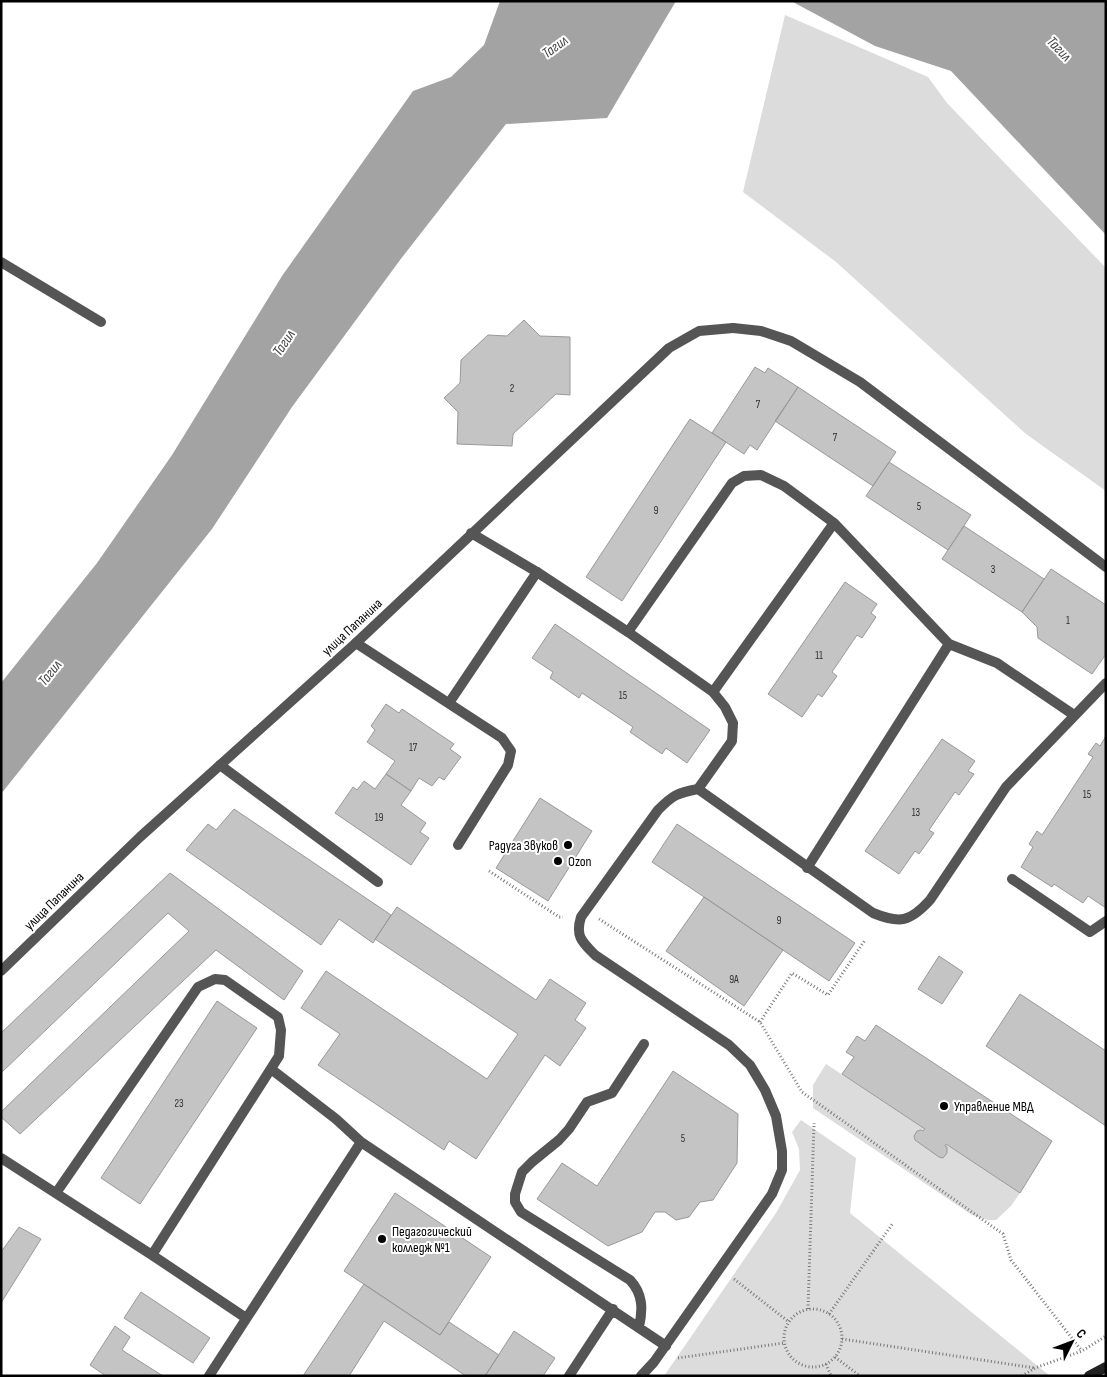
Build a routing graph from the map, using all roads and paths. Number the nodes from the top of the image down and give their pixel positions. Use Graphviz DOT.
graph roads {
  1 [pos="1,262"];
  2 [pos="101,322"];
  3 [pos="834,523"];
  4 [pos="471,533"];
  5 [pos="1106,567"];
  6 [pos="537,572"];
  7 [pos="628,632"];
  8 [pos="356,642"];
  9 [pos="949,644"];
  10 [pos="1106,683"];
  11 [pos="713,692"];
  12 [pos="449,703"];
  13 [pos="1074,715"];
  14 [pos="220,765"];
  15 [pos="698,789"];
  16 [pos="458,845"];
  17 [pos="807,868"];
  18 [pos="489,871"];
  19 [pos="1012,879"];
  20 [pos="378,882"];
  21 [pos="581,917"];
  22 [pos="1106,921"];
  23 [pos="865,940"];
  24 [pos="1,971"];
  25 [pos="760,1022"];
  26 [pos="644,1044"];
  27 [pos="271,1069"];
  28 [pos="814,1122"];
  29 [pos="361,1142"];
  30 [pos="1,1158"];
  31 [pos="56,1192"];
  32 [pos="893,1223"];
  33 [pos="152,1255"];
  34 [pos="721,1269"];
  35 [pos="613,1309"];
  36 [pos="808,1309"];
  37 [pos="829,1314"];
  38 [pos="246,1318"];
  39 [pos="789,1322"];
  40 [pos="639,1327"];
  41 [pos="1106,1336"];
  42 [pos="842,1339"];
  43 [pos="784,1343"];
  44 [pos="666,1346"];
  45 [pos="1082,1351"];
  46 [pos="835,1357"];
  47 [pos="654,1362"];
  48 [pos="826,1364"];
  49 [pos="1106,1367"];
  50 [pos="1035,1368"];
  51 [pos="210,1376"];
  52 [pos="569,1376"];
  53 [pos="641,1376"];
  54 [pos="831,1376"];
  55 [pos="860,1376"];
  56 [pos="1022,1376"];
  57 [pos="1089,1376"];
  1 -- 2 [label="street"];
  3 -- 7 [label="street"];
  3 -- 9 [label="street"];
  3 -- 11 [label="street"];
  4 -- 5 [label="street, улица Папанина"];
  4 -- 6 [label="street"];
  4 -- 8 [label="street, улица Папанина"];
  6 -- 7 [label="street"];
  6 -- 12 [label="street"];
  7 -- 11 [label="street"];
  8 -- 12 [label="street"];
  8 -- 14 [label="street, улица Папанина"];
  9 -- 13 [label="street"];
  9 -- 17 [label="street"];
  10 -- 13 [label="street"];
  11 -- 15 [label="street"];
  12 -- 16 [label="street"];
  13 -- 17 [label="street"];
  14 -- 20 [label="street"];
  14 -- 24 [label="street, улица Папанина"];
  15 -- 17 [label="street"];
  15 -- 21 [label="street"];
  18 -- 21 [label="path"];
  19 -- 22 [label="street"];
  21 -- 25 [label="path"];
  21 -- 34 [label="street"];
  23 -- 25 [label="path"];
  25 -- 45 [label="path"];
  26 -- 40 [label="street"];
  27 -- 29 [label="street"];
  27 -- 31 [label="street"];
  27 -- 33 [label="street"];
  28 -- 36 [label="path"];
  29 -- 35 [label="street"];
  29 -- 38 [label="street"];
  30 -- 31 [label="street"];
  31 -- 33 [label="street"];
  32 -- 37 [label="path"];
  33 -- 38 [label="street"];
  34 -- 39 [label="path"];
  34 -- 44 [label="street"];
  35 -- 40 [label="street"];
  35 -- 52 [label="street"];
  36 -- 37 [label="path"];
  36 -- 39 [label="path"];
  37 -- 42 [label="path"];
  38 -- 51 [label="street"];
  39 -- 43 [label="path"];
  40 -- 44 [label="street"];
  41 -- 45 [label="path"];
  42 -- 46 [label="path"];
  42 -- 50 [label="path"];
  43 -- 47 [label="path"];
  43 -- 48 [label="path"];
  44 -- 47 [label="street"];
  45 -- 50 [label="path"];
  46 -- 48 [label="path"];
  46 -- 55 [label="path"];
  47 -- 53 [label="street"];
  48 -- 54 [label="path"];
  49 -- 57 [label="main road"];
  50 -- 56 [label="path"];
}
